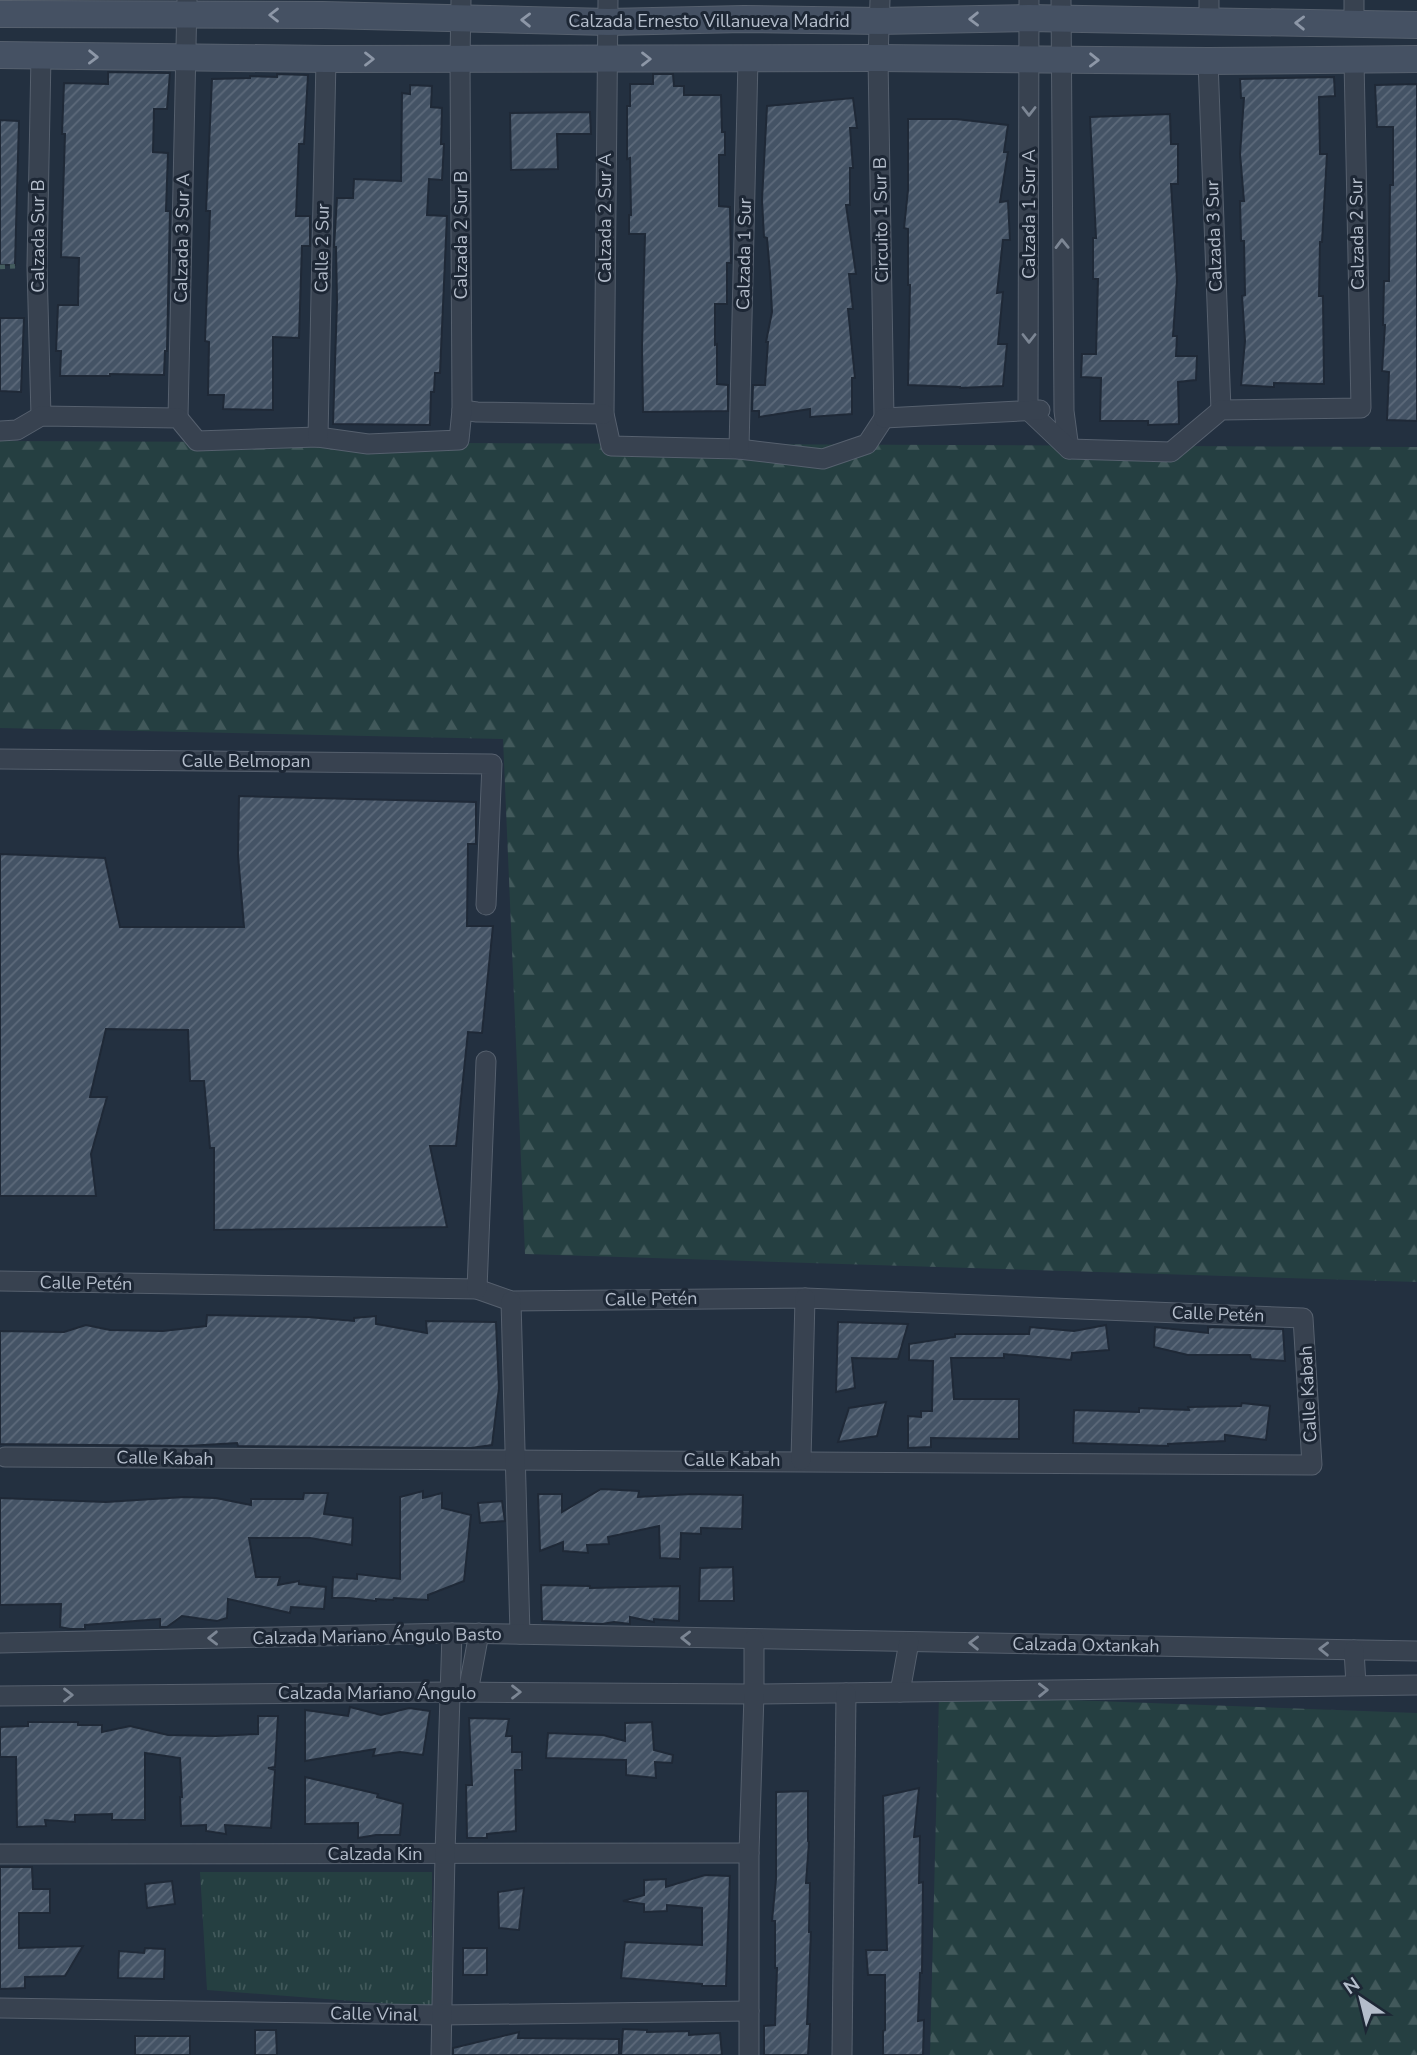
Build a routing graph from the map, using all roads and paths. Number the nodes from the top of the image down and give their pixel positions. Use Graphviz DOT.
graph roads {
  1 [pos="41,7"];
  2 [pos="187,7"];
  3 [pos="323,8"];
  4 [pos="461,9"];
  5 [pos="1029,9"];
  6 [pos="1061,9"];
  7 [pos="744,10"];
  8 [pos="608,11"];
  9 [pos="879,11"];
  10 [pos="1209,11"];
  11 [pos="1354,12"];
  12 [pos="0,14"];
  13 [pos="1417,25"];
  14 [pos="0,55"];
  15 [pos="41,56"];
  16 [pos="186,58"];
  17 [pos="878,58"];
  18 [pos="326,59"];
  19 [pos="606,59"];
  20 [pos="748,59"];
  21 [pos="1417,59"];
  22 [pos="460,60"];
  23 [pos="1029,60"];
  24 [pos="1060,60"];
  25 [pos="1354,60"];
  26 [pos="1208,61"];
  27 [pos="462,410"];
  28 [pos="1028,410"];
  29 [pos="1221,410"];
  30 [pos="1064,411"];
  31 [pos="604,414"];
  32 [pos="41,416"];
  33 [pos="178,418"];
  34 [pos="884,418"];
  35 [pos="0,431"];
  36 [pos="318,437"];
  37 [pos="739,449"];
  38 [pos="1069,449"];
  39 [pos="0,760"];
  40 [pos="486,905"];
  41 [pos="486,1061"];
  42 [pos="0,1281"];
  43 [pos="477,1289"];
  44 [pos="805,1298"];
  45 [pos="511,1301"];
  46 [pos="1303,1318"];
  47 [pos="5,1457"];
  48 [pos="802,1460"];
  49 [pos="515,1461"];
  50 [pos="452,1633"];
  51 [pos="479,1633"];
  52 [pos="520,1634"];
  53 [pos="754,1639"];
  54 [pos="909,1642"];
  55 [pos="0,1643"];
  56 [pos="1354,1650"];
  57 [pos="1417,1651"];
  58 [pos="1356,1685"];
  59 [pos="1417,1685"];
  60 [pos="459,1692"];
  61 [pos="900,1692"];
  62 [pos="846,1693"];
  63 [pos="754,1694"];
  64 [pos="0,1696"];
  65 [pos="749,1853"];
  66 [pos="0,1854"];
  67 [pos="445,1854"];
  68 [pos="0,2008"];
  69 [pos="749,2011"];
  70 [pos="442,2015"];
  71 [pos="442,2055"];
  72 [pos="749,2055"];
  73 [pos="842,2055"];
  1 -- 2 [label="street, Calzada Ernesto Villanueva Madrid"];
  1 -- 12 [label="street, Calzada Ernesto Villanueva Madrid"];
  3 -- 2 [label="street, Calzada Ernesto Villanueva Madrid, one-way"];
  2 -- 16 [label="street, Calzada 3 Sur A"];
  3 -- 4 [label="street, Calzada Ernesto Villanueva Madrid"];
  8 -- 4 [label="street, Calzada Ernesto Villanueva Madrid, one-way"];
  4 -- 22 [label="street, Calzada 2 Sur B"];
  5 -- 6 [label="street, Calzada Ernesto Villanueva Madrid"];
  5 -- 9 [label="street, Calzada Ernesto Villanueva Madrid, one-way"];
  5 -- 23 [label="street, Calzada 1 Sur A"];
  6 -- 10 [label="street, Calzada Ernesto Villanueva Madrid"];
  6 -- 24 [label="street, Calzada 1 Sur A"];
  7 -- 8 [label="street, Calzada Ernesto Villanueva Madrid"];
  7 -- 9 [label="street, Calzada Ernesto Villanueva Madrid"];
  8 -- 19 [label="street, Calzada 2 Sur A"];
  9 -- 17 [label="street, Circuito 1 Sur B"];
  11 -- 10 [label="street, Calzada Ernesto Villanueva Madrid, one-way"];
  11 -- 13 [label="street, Calzada Ernesto Villanueva Madrid"];
  14 -- 15 [label="street"];
  15 -- 16 [label="street, one-way"];
  15 -- 32 [label="street, Calzada Sur B"];
  16 -- 18 [label="street"];
  16 -- 33 [label="street, Calzada 3 Sur A"];
  17 -- 20 [label="street"];
  17 -- 23 [label="street"];
  17 -- 34 [label="street, Circuito 1 Sur B"];
  18 -- 22 [label="street, one-way"];
  18 -- 36 [label="street, Calle 2 Sur"];
  19 -- 20 [label="street, one-way"];
  19 -- 22 [label="street"];
  19 -- 31 [label="street, Calzada 2 Sur A"];
  20 -- 37 [label="street, Calzada 1 Sur"];
  21 -- 25 [label="street"];
  22 -- 27 [label="street, Calzada 2 Sur B"];
  23 -- 24 [label="street"];
  23 -- 28 [label="street, Calzada 1 Sur A, one-way"];
  24 -- 26 [label="street, one-way"];
  30 -- 24 [label="street, Calzada 1 Sur A, one-way"];
  25 -- 26 [label="street"];
  25 -- 29 [label="street, Calzada 2 Sur"];
  26 -- 29 [label="street, Calzada 3 Sur"];
  27 -- 31 [label="street"];
  27 -- 36 [label="street, Calzada 2 Sur B"];
  28 -- 30 [label="street"];
  28 -- 34 [label="street"];
  28 -- 38 [label="street"];
  29 -- 38 [label="street"];
  30 -- 38 [label="street, Calzada 1 Sur A"];
  31 -- 37 [label="street, Calzada 2 Sur A"];
  32 -- 33 [label="street"];
  32 -- 35 [label="street"];
  33 -- 36 [label="street"];
  34 -- 37 [label="street"];
  39 -- 40 [label="street, Calle Belmopan"];
  41 -- 43 [label="street"];
  42 -- 43 [label="street, Calle Petén"];
  43 -- 45 [label="street, Calle Petén"];
  44 -- 45 [label="street, Calle Petén"];
  44 -- 46 [label="street, Calle Petén"];
  44 -- 48 [label="street"];
  45 -- 49 [label="street"];
  46 -- 48 [label="street, Calle Kabah"];
  47 -- 49 [label="street, Calle Kabah"];
  48 -- 49 [label="street, Calle Kabah"];
  49 -- 52 [label="street"];
  50 -- 51 [label="street, Calzada Mariano Ángulo Basto"];
  50 -- 55 [label="street, Calzada Mariano Ángulo Basto, one-way"];
  50 -- 60 [label="street"];
  51 -- 52 [label="street, Calzada Mariano Ángulo Basto"];
  51 -- 60 [label="street"];
  53 -- 52 [label="street, Calzada Mariano Ángulo Basto, one-way"];
  53 -- 54 [label="street, Calzada Oxtankah"];
  53 -- 63 [label="street"];
  56 -- 54 [label="street, Calzada Oxtankah, one-way"];
  54 -- 61 [label="street"];
  56 -- 57 [label="street, Calzada Oxtankah"];
  56 -- 58 [label="street"];
  58 -- 59 [label="street"];
  61 -- 58 [label="street, one-way"];
  60 -- 63 [label="street, Calzada Mariano Ángulo, one-way"];
  64 -- 60 [label="street, Calzada Mariano Ángulo, one-way"];
  60 -- 67 [label="street"];
  61 -- 62 [label="street"];
  62 -- 63 [label="street"];
  62 -- 73 [label="street"];
  63 -- 65 [label="street"];
  65 -- 67 [label="street, Calzada Kin"];
  65 -- 69 [label="street"];
  66 -- 67 [label="street, Calzada Kin"];
  67 -- 70 [label="street"];
  68 -- 70 [label="street, Calle Vinal"];
  69 -- 70 [label="street, Calle Vinal"];
  69 -- 72 [label="street"];
  70 -- 71 [label="street"];
}
